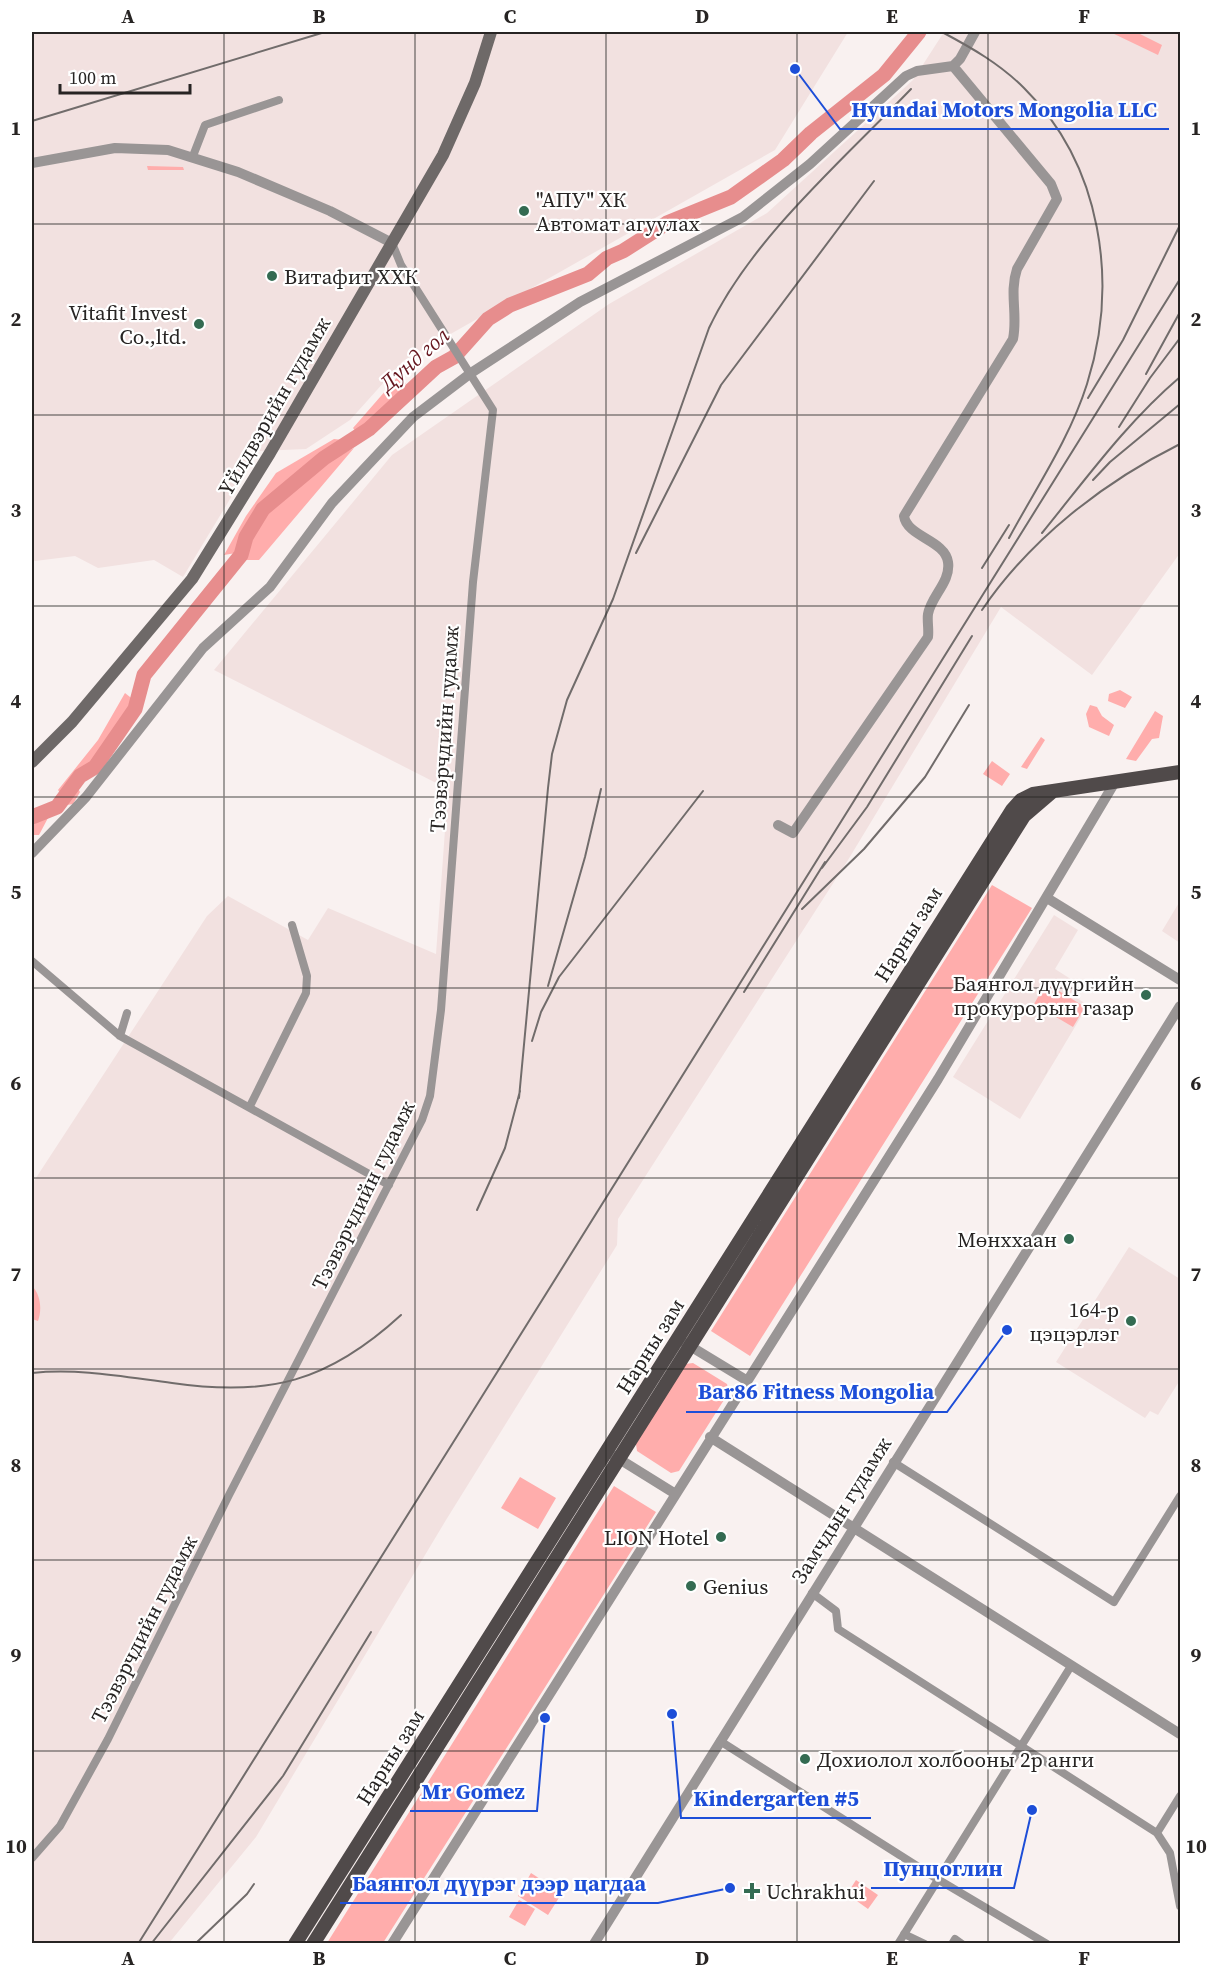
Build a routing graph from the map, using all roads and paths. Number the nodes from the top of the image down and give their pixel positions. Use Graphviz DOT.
graph roads {
  1 [pos="491,32"];
  2 [pos="975,32"];
  3 [pos="953,66"];
  4 [pos="279,100"];
  5 [pos="193,156"];
  6 [pos="32,163"];
  7 [pos="392,243"];
  8 [pos="469,370"];
  9 [pos="32,762"];
  10 [pos="1180,772"];
  11 [pos="1115,782"];
  12 [pos="778,825"];
  13 [pos="32,853"];
  14 [pos="1047,898"];
  15 [pos="292,925"];
  16 [pos="32,961"];
  17 [pos="1180,980"];
  18 [pos="1180,1006"];
  19 [pos="127,1013"];
  20 [pos="120,1036"];
  21 [pos="250,1106"];
  22 [pos="389,1185"];
  23 [pos="684,1342"];
  24 [pos="746,1380"];
  25 [pos="710,1437"];
  26 [pos="613,1456"];
  27 [pos="893,1462"];
  28 [pos="674,1493"];
  29 [pos="1180,1496"];
  30 [pos="853,1526"];
  31 [pos="812,1593"];
  32 [pos="1071,1666"];
  33 [pos="1180,1734"];
  34 [pos="720,1741"];
  35 [pos="1022,1744"];
  36 [pos="1180,1796"];
  37 [pos="1157,1833"];
  38 [pos="32,1858"];
  39 [pos="939,1880"];
  40 [pos="1180,1906"];
  41 [pos="904,1934"];
  42 [pos="295,1944"];
  43 [pos="313,1944"];
  44 [pos="392,1944"];
  45 [pos="594,1944"];
  46 [pos="898,1944"];
  47 [pos="925,1944"];
  48 [pos="952,1944"];
  49 [pos="962,1944"];
  50 [pos="1047,1944"];
  1 -- 7 [label="main road, Yйлдвэрийн гудамж"];
  2 -- 3 [label="street"];
  3 -- 8 [label="street"];
  3 -- 12 [label="street"];
  4 -- 5 [label="street"];
  5 -- 6 [label="street"];
  5 -- 7 [label="street"];
  7 -- 8 [label="street, Тээвэрчдийн гудамж"];
  7 -- 9 [label="main road, Yйлдвэрийн гудамж"];
  8 -- 13 [label="street"];
  8 -- 22 [label="street, Тээвэрчдийн гудамж"];
  10 -- 11 [label="main road, Нарны зам"];
  11 -- 14 [label="street"];
  11 -- 23 [label="main road, Нарны зам"];
  14 -- 17 [label="street"];
  14 -- 24 [label="street"];
  15 -- 21 [label="street"];
  16 -- 20 [label="street"];
  18 -- 27 [label="street, Замчдын гудамж"];
  19 -- 20 [label="street"];
  20 -- 21 [label="street"];
  21 -- 22 [label="street"];
  22 -- 38 [label="street, Тээвэрчдийн гудамж"];
  23 -- 24 [label="street"];
  23 -- 26 [label="main road, Нарны зам"];
  24 -- 25 [label="street"];
  25 -- 28 [label="street"];
  25 -- 30 [label="street"];
  26 -- 28 [label="street"];
  26 -- 42 [label="main road, Нарны зам"];
  26 -- 43 [label="main road, Нарны зам"];
  27 -- 29 [label="street"];
  27 -- 30 [label="street, Замчдын гудамж"];
  28 -- 44 [label="street"];
  30 -- 31 [label="street, Замчдын гудамж"];
  30 -- 32 [label="street"];
  31 -- 34 [label="street, Замчдын гудамж"];
  31 -- 35 [label="street"];
  32 -- 33 [label="street"];
  32 -- 35 [label="street"];
  34 -- 39 [label="street"];
  34 -- 45 [label="street, Замчдын гудамж"];
  35 -- 37 [label="street"];
  35 -- 39 [label="street"];
  36 -- 37 [label="street"];
  37 -- 40 [label="street"];
  39 -- 41 [label="street"];
  39 -- 50 [label="street"];
  41 -- 46 [label="street"];
  41 -- 47 [label="street"];
  48 -- 49 [label="street"];
}
